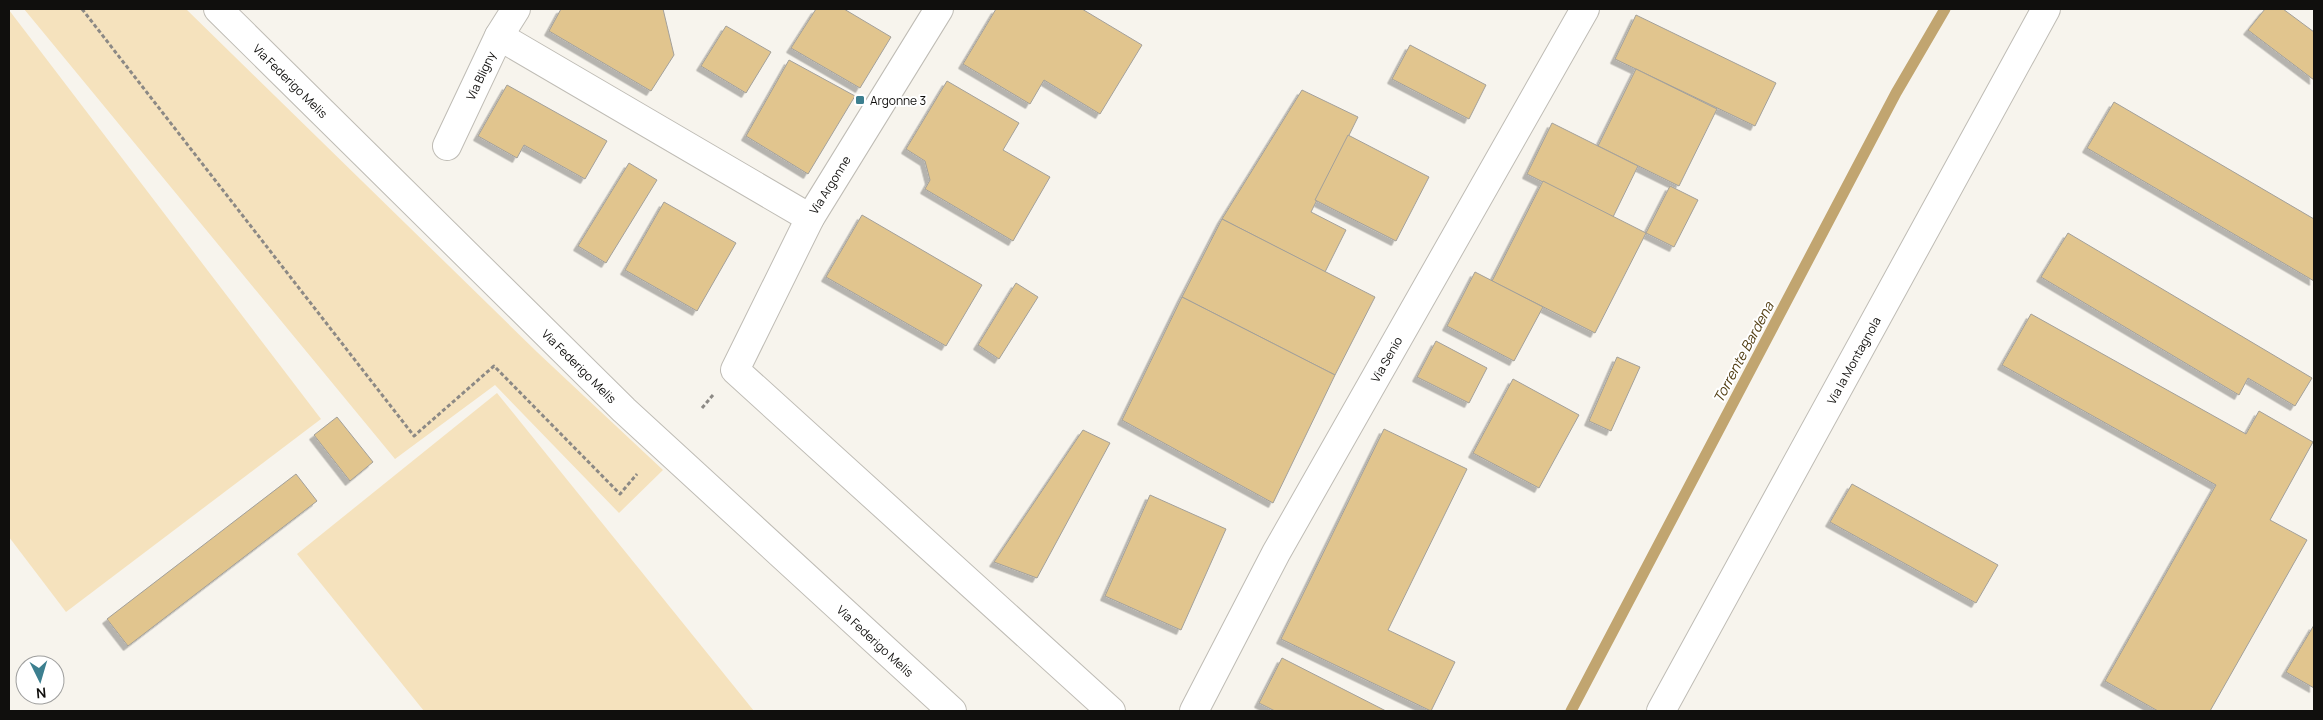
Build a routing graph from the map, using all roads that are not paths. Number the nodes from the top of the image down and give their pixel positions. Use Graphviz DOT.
graph roads {
  1 [pos="218,9"];
  2 [pos="516,9"];
  3 [pos="939,9"];
  4 [pos="1585,9"];
  5 [pos="2046,9"];
  6 [pos="499,36"];
  7 [pos="447,146"];
  8 [pos="810,218"];
  9 [pos="952,711"];
  10 [pos="1111,711"];
  11 [pos="1194,711"];
  12 [pos="1661,711"];
  1 -- 9 [label="street, Via Federigo Melis"];
  2 -- 6 [label="street, Via Bligny"];
  3 -- 8 [label="street, Via Argonne"];
  4 -- 11 [label="street, Via Senio"];
  5 -- 12 [label="street, Via la Montagnola"];
  6 -- 7 [label="street, Via Bligny"];
  6 -- 8 [label="street"];
  8 -- 10 [label="street, Via Argonne"];
}
